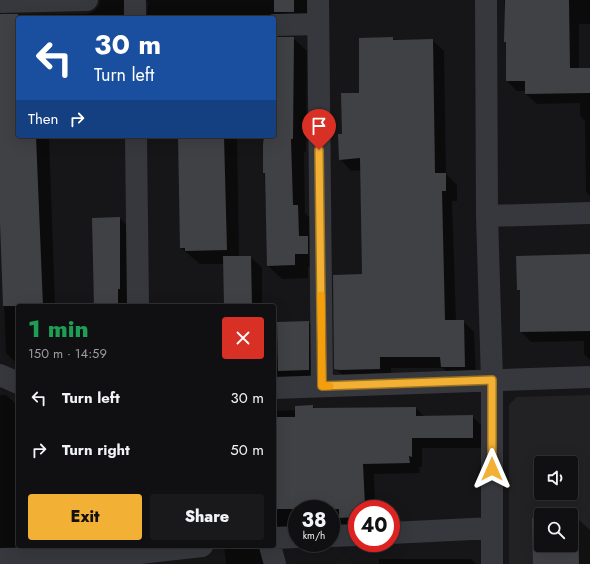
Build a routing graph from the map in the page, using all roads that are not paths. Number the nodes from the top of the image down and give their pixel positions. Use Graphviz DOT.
graph roads {
  1 [pos="87,0"];
  2 [pos="135,0"];
  3 [pos="318,0"];
  4 [pos="486,0"];
  5 [pos="0,2"];
  6 [pos="135,16"];
  7 [pos="318,24"];
  8 [pos="276,25"];
  9 [pos="136,138"];
  10 [pos="590,213"];
  11 [pos="487,216"];
  12 [pos="138,304"];
  13 [pos="0,376"];
  14 [pos="590,378"];
  15 [pos="492,380"];
  16 [pos="16,382"];
  17 [pos="322,386"];
  18 [pos="276,388"];
  19 [pos="492,528"];
  20 [pos="400,533"];
  21 [pos="288,537"];
  22 [pos="276,538"];
  23 [pos="183,548"];
  24 [pos="271,548"];
  25 [pos="105,556"];
  26 [pos="0,559"];
  27 [pos="275,564"];
  28 [pos="492,564"];
  1 -- 5 [label="street"];
  2 -- 6 [label="street"];
  3 -- 7 [label="street"];
  4 -- 11 [label="street"];
  7 -- 8 [label="street"];
  7 -- 17 [label="street"];
  9 -- 12 [label="street"];
  10 -- 11 [label="street"];
  11 -- 15 [label="street"];
  13 -- 16 [label="street"];
  14 -- 15 [label="street"];
  15 -- 17 [label="street"];
  15 -- 19 [label="street"];
  17 -- 18 [label="street"];
  19 -- 20 [label="street"];
  19 -- 28 [label="street"];
  21 -- 22 [label="street"];
  23 -- 25 [label="street"];
  24 -- 27 [label="street"];
  25 -- 26 [label="street"];
}
